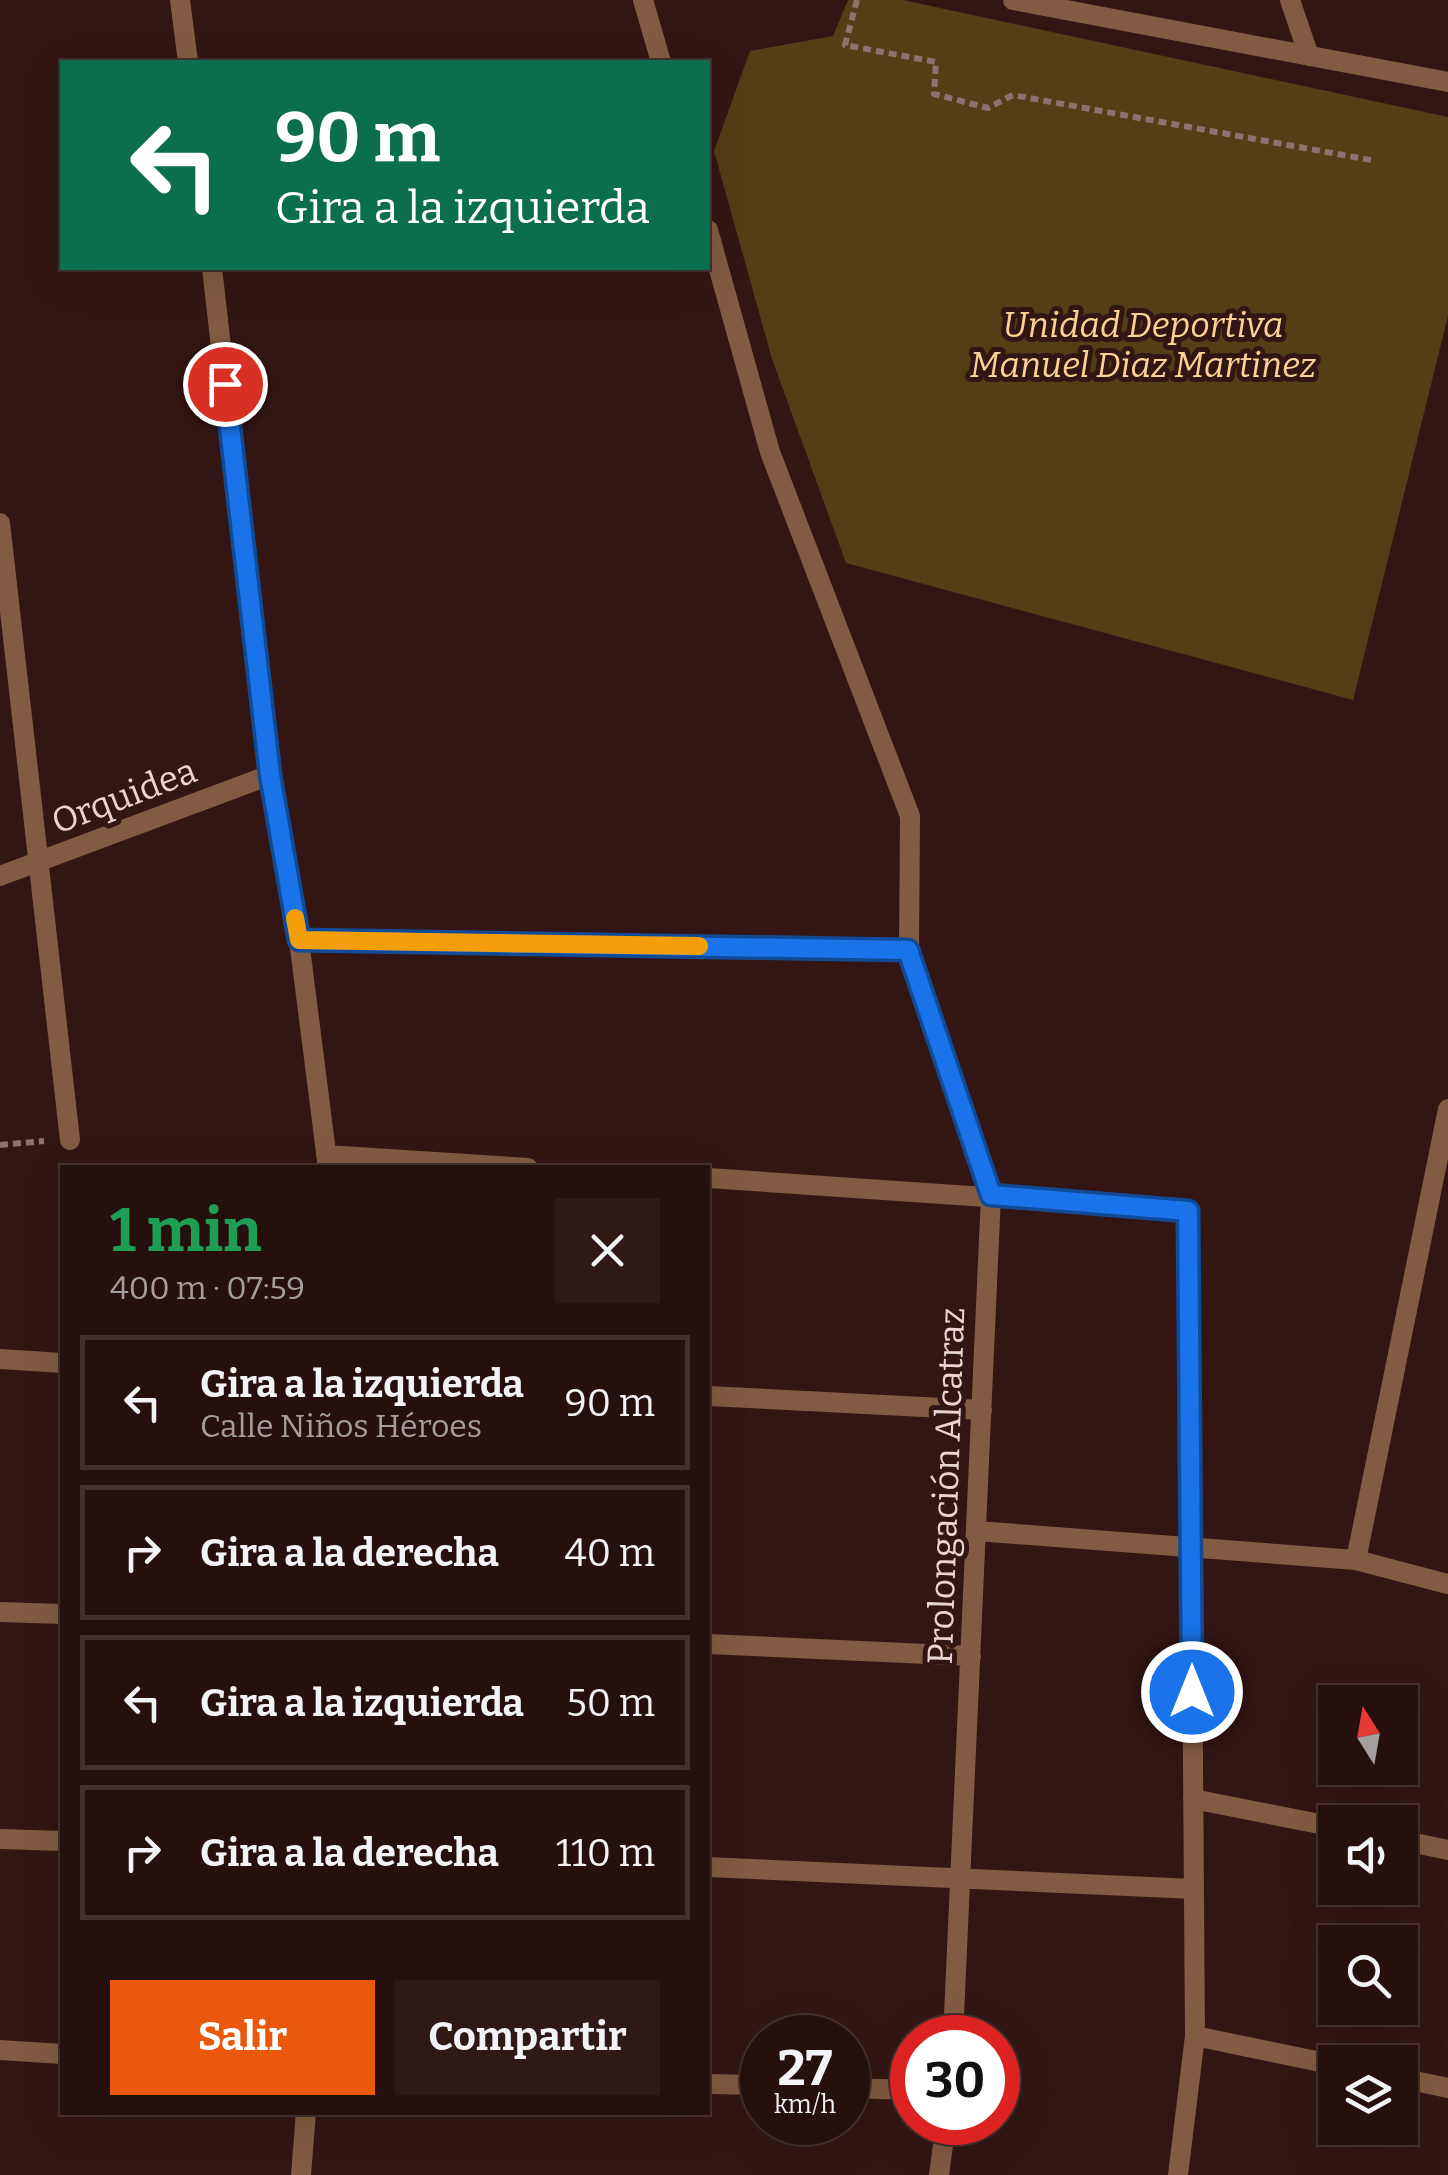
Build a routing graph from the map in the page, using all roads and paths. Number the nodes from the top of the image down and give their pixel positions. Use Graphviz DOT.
graph roads {
  1 [pos="180,0"];
  2 [pos="643,0"];
  3 [pos="857,0"];
  4 [pos="1013,0"];
  5 [pos="1290,0"];
  6 [pos="1063,5"];
  7 [pos="1309,56"];
  8 [pos="188,60"];
  9 [pos="660,60"];
  10 [pos="1448,82"];
  11 [pos="1376,161"];
  12 [pos="710,237"];
  13 [pos="212,270"];
  14 [pos="0,523"];
  15 [pos="270,775"];
  16 [pos="38,863"];
  17 [pos="0,876"];
  18 [pos="299,940"];
  19 [pos="908,950"];
  20 [pos="1448,1110"];
  21 [pos="70,1140"];
  22 [pos="0,1145"];
  23 [pos="1443,1157"];
  24 [pos="327,1162"];
  25 [pos="428,1165"];
  26 [pos="710,1178"];
  27 [pos="991,1195"];
  28 [pos="0,1360"];
  29 [pos="60,1363"];
  30 [pos="710,1396"];
  31 [pos="982,1410"];
  32 [pos="976,1531"];
  33 [pos="1191,1548"];
  34 [pos="1356,1560"];
  35 [pos="1448,1584"];
  36 [pos="0,1612"];
  37 [pos="60,1614"];
  38 [pos="710,1644"];
  39 [pos="971,1656"];
  40 [pos="1193,1799"];
  41 [pos="1318,1825"];
  42 [pos="0,1838"];
  43 [pos="60,1841"];
  44 [pos="1418,1844"];
  45 [pos="1448,1850"];
  46 [pos="710,1867"];
  47 [pos="962,1876"];
  48 [pos="1194,1889"];
  49 [pos="954,2015"];
  50 [pos="1194,2036"];
  51 [pos="0,2050"];
  52 [pos="60,2054"];
  53 [pos="1318,2062"];
  54 [pos="1418,2082"];
  55 [pos="710,2084"];
  56 [pos="740,2085"];
  57 [pos="1448,2088"];
  58 [pos="306,2115"];
  59 [pos="943,2145"];
  60 [pos="301,2175"];
  61 [pos="939,2175"];
  62 [pos="1178,2175"];
  1 -- 8 [label="street"];
  2 -- 9 [label="street"];
  3 -- 11 [label="path"];
  4 -- 6 [label="street"];
  5 -- 7 [label="street"];
  6 -- 7 [label="street"];
  7 -- 10 [label="street"];
  12 -- 19 [label="street, Prolongación Alcatraz"];
  13 -- 15 [label="street"];
  14 -- 16 [label="street"];
  15 -- 16 [label="street, Orquidea"];
  15 -- 18 [label="street"];
  16 -- 17 [label="street, Orquidea"];
  16 -- 21 [label="street"];
  18 -- 19 [label="street"];
  18 -- 24 [label="street"];
  19 -- 27 [label="street, Prolongación Alcatraz"];
  20 -- 23 [label="street"];
  21 -- 22 [label="path"];
  23 -- 34 [label="street"];
  24 -- 25 [label="street"];
  26 -- 27 [label="street"];
  27 -- 31 [label="street, Prolongación Alcatraz"];
  27 -- 33 [label="street"];
  28 -- 29 [label="street"];
  30 -- 31 [label="street"];
  31 -- 32 [label="street, Prolongación Alcatraz"];
  32 -- 33 [label="street"];
  32 -- 39 [label="street, Prolongación Alcatraz"];
  33 -- 34 [label="street"];
  33 -- 40 [label="street"];
  34 -- 35 [label="street"];
  36 -- 37 [label="street"];
  38 -- 39 [label="street"];
  39 -- 47 [label="street, Prolongación Alcatraz"];
  40 -- 41 [label="street"];
  40 -- 48 [label="street"];
  42 -- 43 [label="street"];
  44 -- 45 [label="street"];
  46 -- 47 [label="street"];
  47 -- 48 [label="street"];
  47 -- 49 [label="street, Prolongación Alcatraz"];
  48 -- 50 [label="street"];
  50 -- 53 [label="street"];
  50 -- 62 [label="street"];
  51 -- 52 [label="street"];
  54 -- 57 [label="street"];
  55 -- 56 [label="street"];
  58 -- 60 [label="street"];
  59 -- 61 [label="street"];
}
